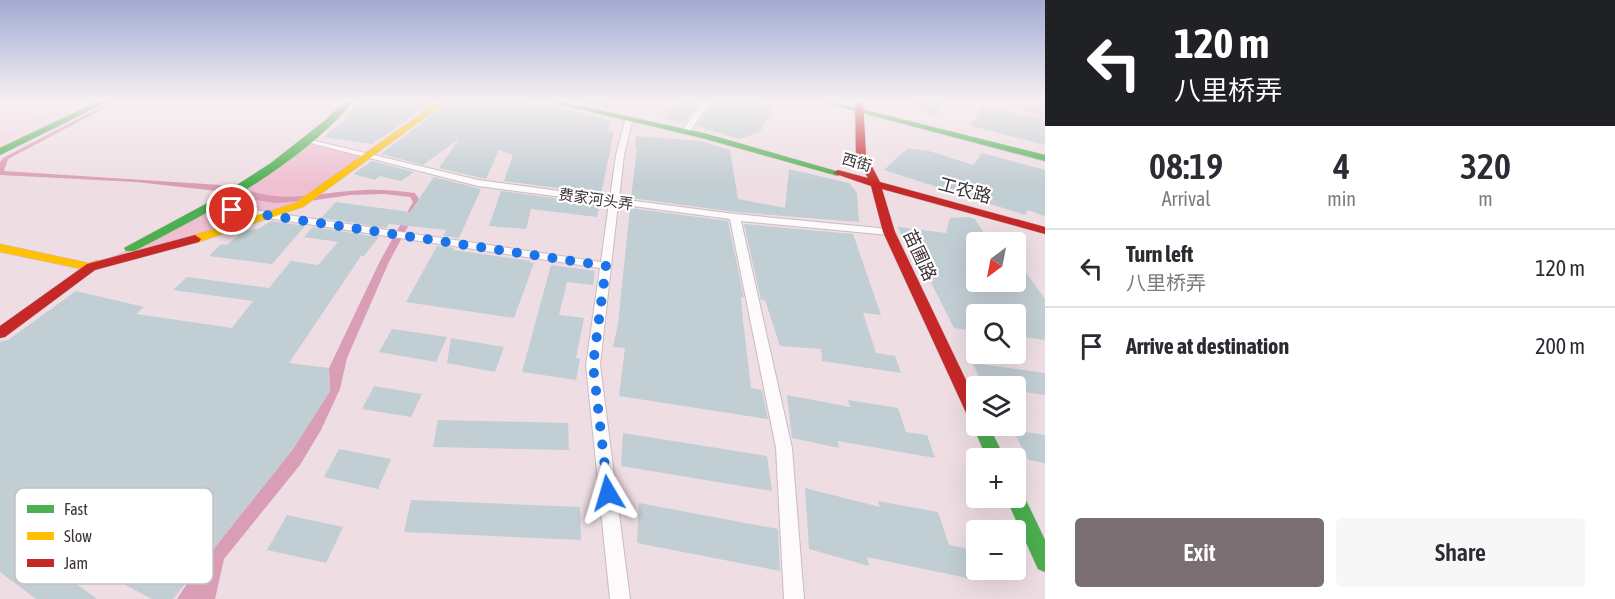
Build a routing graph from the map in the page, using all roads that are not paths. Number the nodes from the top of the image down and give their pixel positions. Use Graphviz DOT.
graph roads {
  1 [pos="47,129"];
  2 [pos="324,129"];
  3 [pos="405,129"];
  4 [pos="626,129"];
  5 [pos="677,129"];
  6 [pos="860,129"];
  7 [pos="941,129"];
  8 [pos="686,131"];
  9 [pos="307,141"];
  10 [pos="0,152"];
  11 [pos="370,154"];
  12 [pos="1045,158"];
  13 [pos="876,184"];
  14 [pos="614,202"];
  15 [pos="214,207"];
  16 [pos="268,215"];
  17 [pos="735,218"];
  18 [pos="1045,231"];
  19 [pos="889,232"];
  20 [pos="0,248"];
  21 [pos="606,266"];
  22 [pos="92,267"];
  23 [pos="0,333"];
  24 [pos="966,396"];
  25 [pos="1020,508"];
  26 [pos="1045,562"];
  27 [pos="620,599"];
  28 [pos="794,599"];
  1 -- 10 [label="street"];
  2 -- 9 [label="street"];
  3 -- 11 [label="street"];
  4 -- 14 [label="street"];
  5 -- 8 [label="street, 西街"];
  6 -- 13 [label="street, 苗圃路"];
  7 -- 12 [label="street"];
  8 -- 13 [label="street, 西街"];
  9 -- 11 [label="street, 费家河头弄"];
  9 -- 15 [label="street"];
  11 -- 14 [label="street, 费家河头弄"];
  11 -- 16 [label="street"];
  13 -- 18 [label="street, 工农路"];
  13 -- 19 [label="street, 苗圃路"];
  14 -- 17 [label="street, 费家河头弄"];
  14 -- 21 [label="street"];
  15 -- 16 [label="street"];
  15 -- 22 [label="street"];
  16 -- 21 [label="street"];
  16 -- 22 [label="street"];
  17 -- 19 [label="street, 费家河头弄"];
  17 -- 28 [label="street"];
  19 -- 24 [label="street, 苗圃路"];
  20 -- 22 [label="street"];
  21 -- 27 [label="street"];
  22 -- 23 [label="street"];
  25 -- 26 [label="street"];
}
